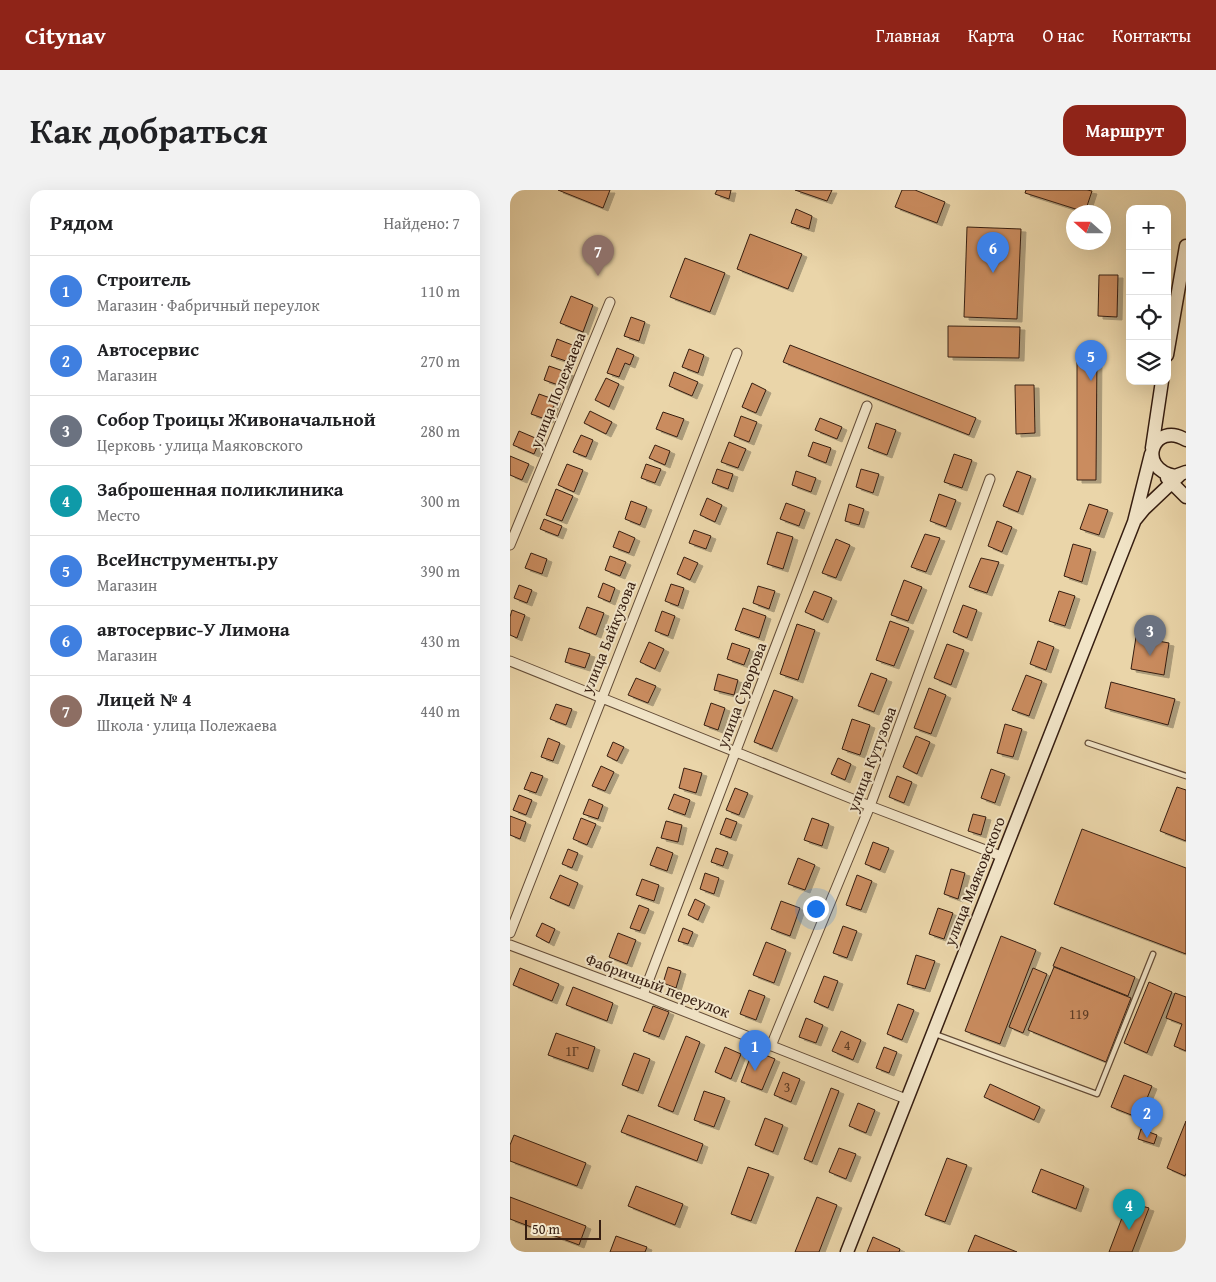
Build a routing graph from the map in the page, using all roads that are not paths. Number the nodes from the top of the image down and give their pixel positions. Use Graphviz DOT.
graph roads {
  1 [pos="1186,246"];
  2 [pos="1185,254"];
  3 [pos="1186,265"];
  4 [pos="610,302"];
  5 [pos="1170,340"];
  6 [pos="737,354"];
  7 [pos="1161,385"];
  8 [pos="866,406"];
  9 [pos="1186,440"];
  10 [pos="1152,452"];
  11 [pos="1180,476"];
  12 [pos="990,479"];
  13 [pos="1186,497"];
  14 [pos="1134,522"];
  15 [pos="510,545"];
  16 [pos="510,661"];
  17 [pos="600,698"];
  18 [pos="1088,743"];
  19 [pos="735,752"];
  20 [pos="1186,776"];
  21 [pos="870,806"];
  22 [pos="1001,856"];
  23 [pos="510,933"];
  24 [pos="510,945"];
  25 [pos="1153,954"];
  26 [pos="643,994"];
  27 [pos="932,1032"];
  28 [pos="771,1046"];
  29 [pos="906,1098"];
  30 [pos="847,1252"];
  1 -- 2 [label="main road"];
  2 -- 3 [label="main road"];
  2 -- 5 [label="main road"];
  4 -- 15 [label="street, улица Полежаева"];
  6 -- 17 [label="street, улица Байкузова"];
  7 -- 10 [label="main road, улица Маяковского"];
  8 -- 19 [label="street, улица Суворова"];
  9 -- 10 [label="main road"];
  10 -- 11 [label="main road"];
  10 -- 14 [label="main road, улица Маяковского"];
  11 -- 13 [label="main road"];
  11 -- 14 [label="main road, улица Маяковского"];
  12 -- 21 [label="street, улица Кутузова"];
  14 -- 22 [label="main road, улица Маяковского"];
  16 -- 17 [label="street"];
  17 -- 19 [label="street"];
  17 -- 23 [label="street, улица Байкузова"];
  18 -- 20 [label="lane"];
  19 -- 21 [label="street"];
  19 -- 26 [label="street, улица Суворова"];
  21 -- 22 [label="street"];
  21 -- 28 [label="street, улица Кутузова"];
  22 -- 27 [label="main road, улица Маяковского"];
  24 -- 26 [label="street, Фабричный переулок"];
  25 -- 27 [label="lane"];
  26 -- 28 [label="street, Фабричный переулок"];
  27 -- 29 [label="main road, улица Маяковского"];
  28 -- 29 [label="street, Фабричный переулок"];
  29 -- 30 [label="main road, улица Маяковского"];
}
